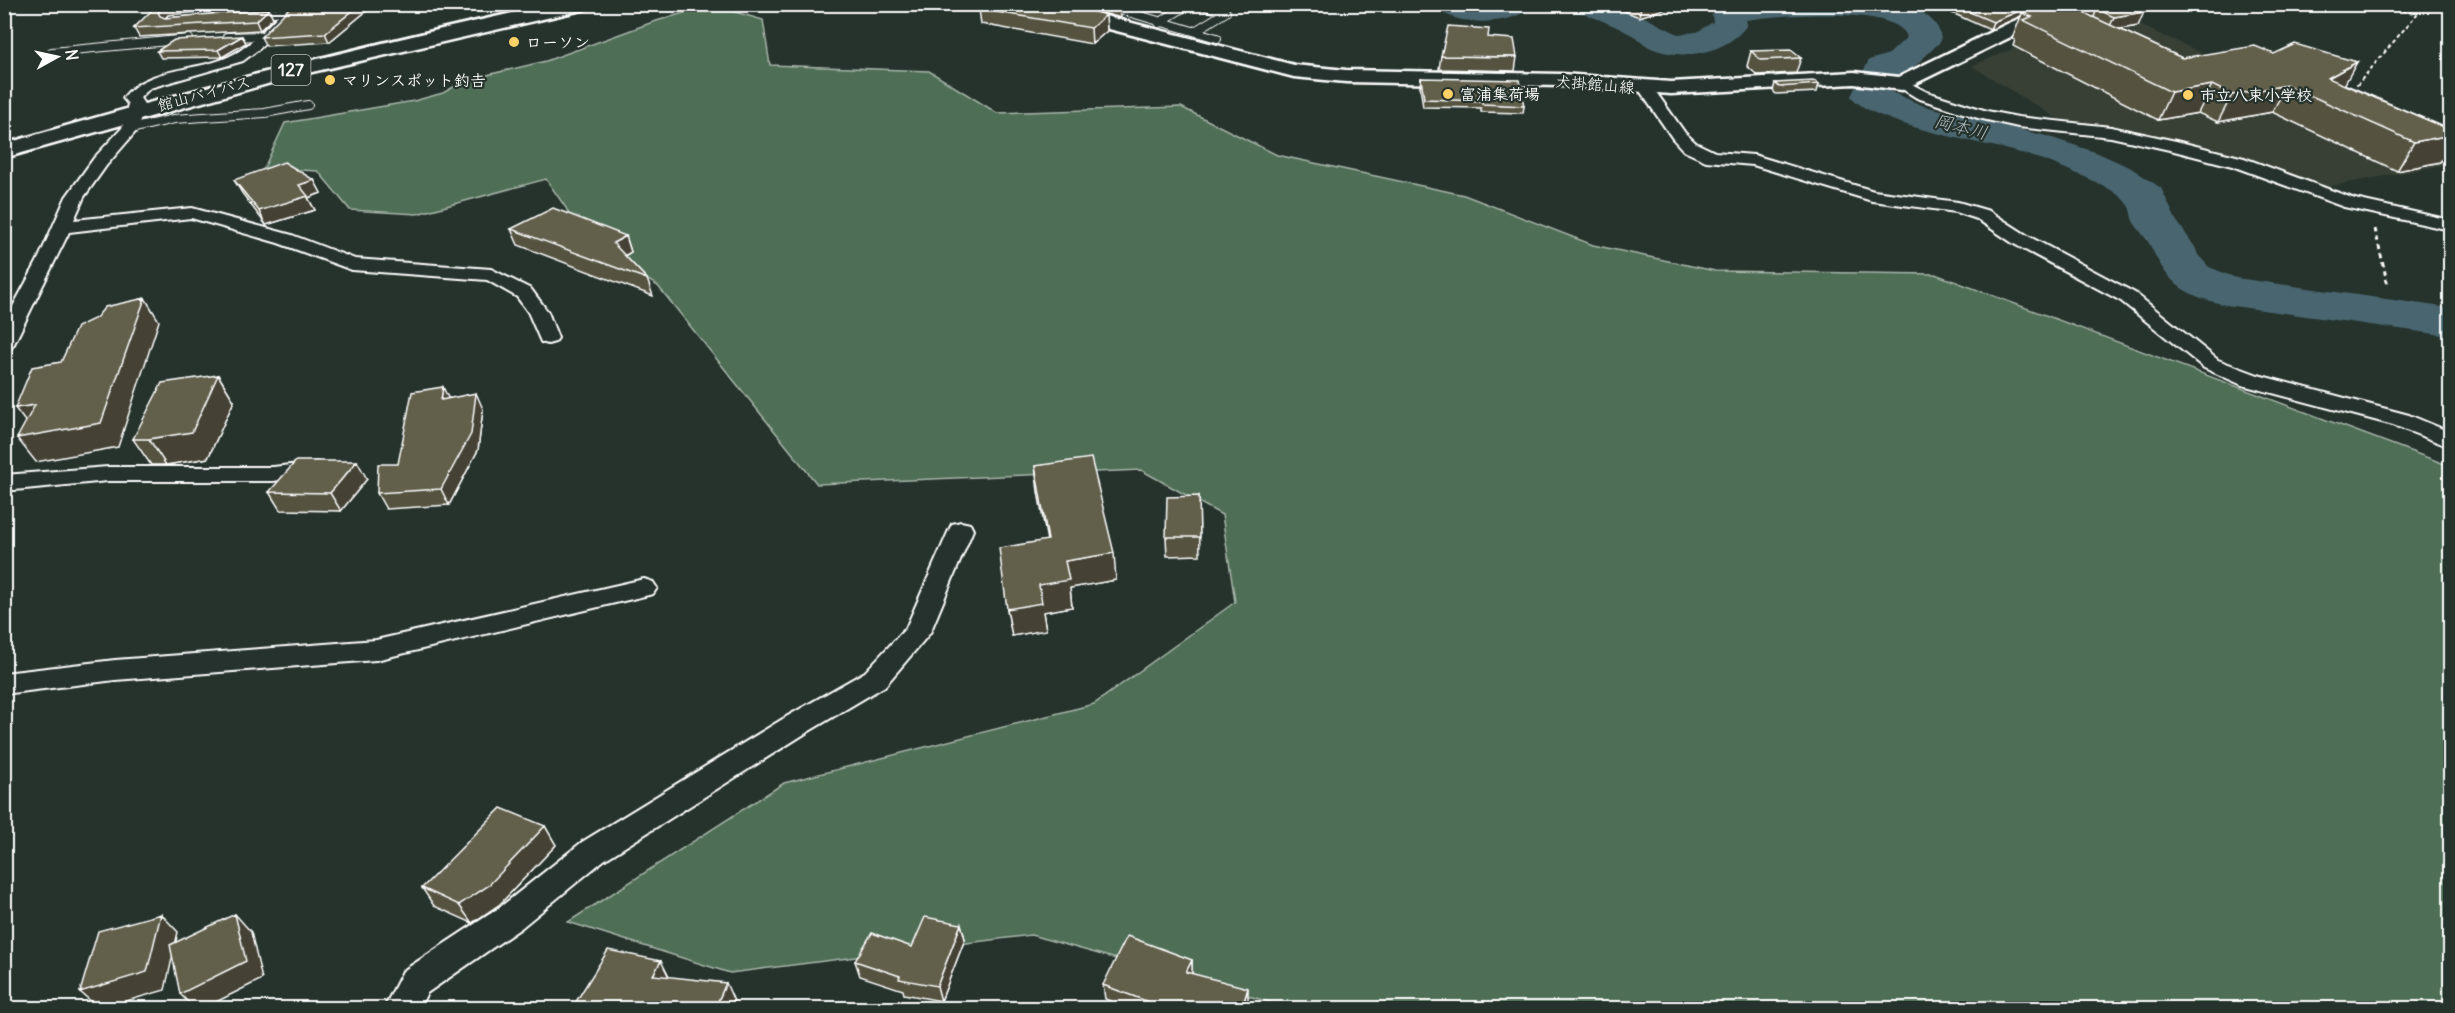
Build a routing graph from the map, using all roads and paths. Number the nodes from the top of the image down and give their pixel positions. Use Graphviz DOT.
graph roads {
  1 [pos="527,4"];
  2 [pos="582,4"];
  3 [pos="1035,4"];
  4 [pos="1135,4"];
  5 [pos="1189,4"];
  6 [pos="1198,4"];
  7 [pos="2374,4"];
  8 [pos="294,8"];
  9 [pos="1069,8"];
  10 [pos="2062,11"];
  11 [pos="246,14"];
  12 [pos="1161,21"];
  13 [pos="1195,31"];
  14 [pos="1142,32"];
  15 [pos="265,36"];
  16 [pos="218,38"];
  17 [pos="1217,38"];
  18 [pos="194,39"];
  19 [pos="52,52"];
  20 [pos="1898,83"];
  21 [pos="1646,88"];
  22 [pos="2349,95"];
  23 [pos="308,105"];
  24 [pos="133,115"];
  25 [pos="4,142"];
  26 [pos="4,151"];
  27 [pos="2371,208"];
  28 [pos="2451,225"];
  29 [pos="62,227"];
  30 [pos="2388,286"];
  31 [pos="548,338"];
  32 [pos="4,344"];
  33 [pos="2451,440"];
  34 [pos="336,466"];
  35 [pos="4,483"];
  36 [pos="961,530"];
  37 [pos="644,588"];
  38 [pos="4,684"];
  39 [pos="401,1008"];
  1 -- 24 [label="main road, 館山バイパス / 127"];
  2 -- 24 [label="main road, 館山バイパス / 127"];
  3 -- 9 [label="main road, 犬掛館山線"];
  4 -- 12 [label="lane"];
  5 -- 12 [label="lane"];
  6 -- 13 [label="lane"];
  7 -- 22 [label="path"];
  8 -- 11 [label="lane"];
  8 -- 15 [label="street"];
  9 -- 14 [label="main road, 犬掛館山線"];
  10 -- 20 [label="main road"];
  12 -- 13 [label="lane"];
  12 -- 14 [label="lane"];
  13 -- 17 [label="lane"];
  14 -- 21 [label="main road, 犬掛館山線"];
  15 -- 16 [label="lane"];
  15 -- 24 [label="street"];
  18 -- 19 [label="lane"];
  20 -- 21 [label="main road, 犬掛館山線"];
  20 -- 27 [label="street"];
  21 -- 33 [label="street"];
  23 -- 24 [label="lane"];
  24 -- 25 [label="main road, 館山バイパス / 127"];
  24 -- 26 [label="main road, 館山バイパス / 127"];
  24 -- 29 [label="street"];
  27 -- 28 [label="street"];
  27 -- 30 [label="path"];
  29 -- 31 [label="street"];
  29 -- 32 [label="street"];
  34 -- 35 [label="street"];
  36 -- 39 [label="street"];
  37 -- 38 [label="street"];
}
